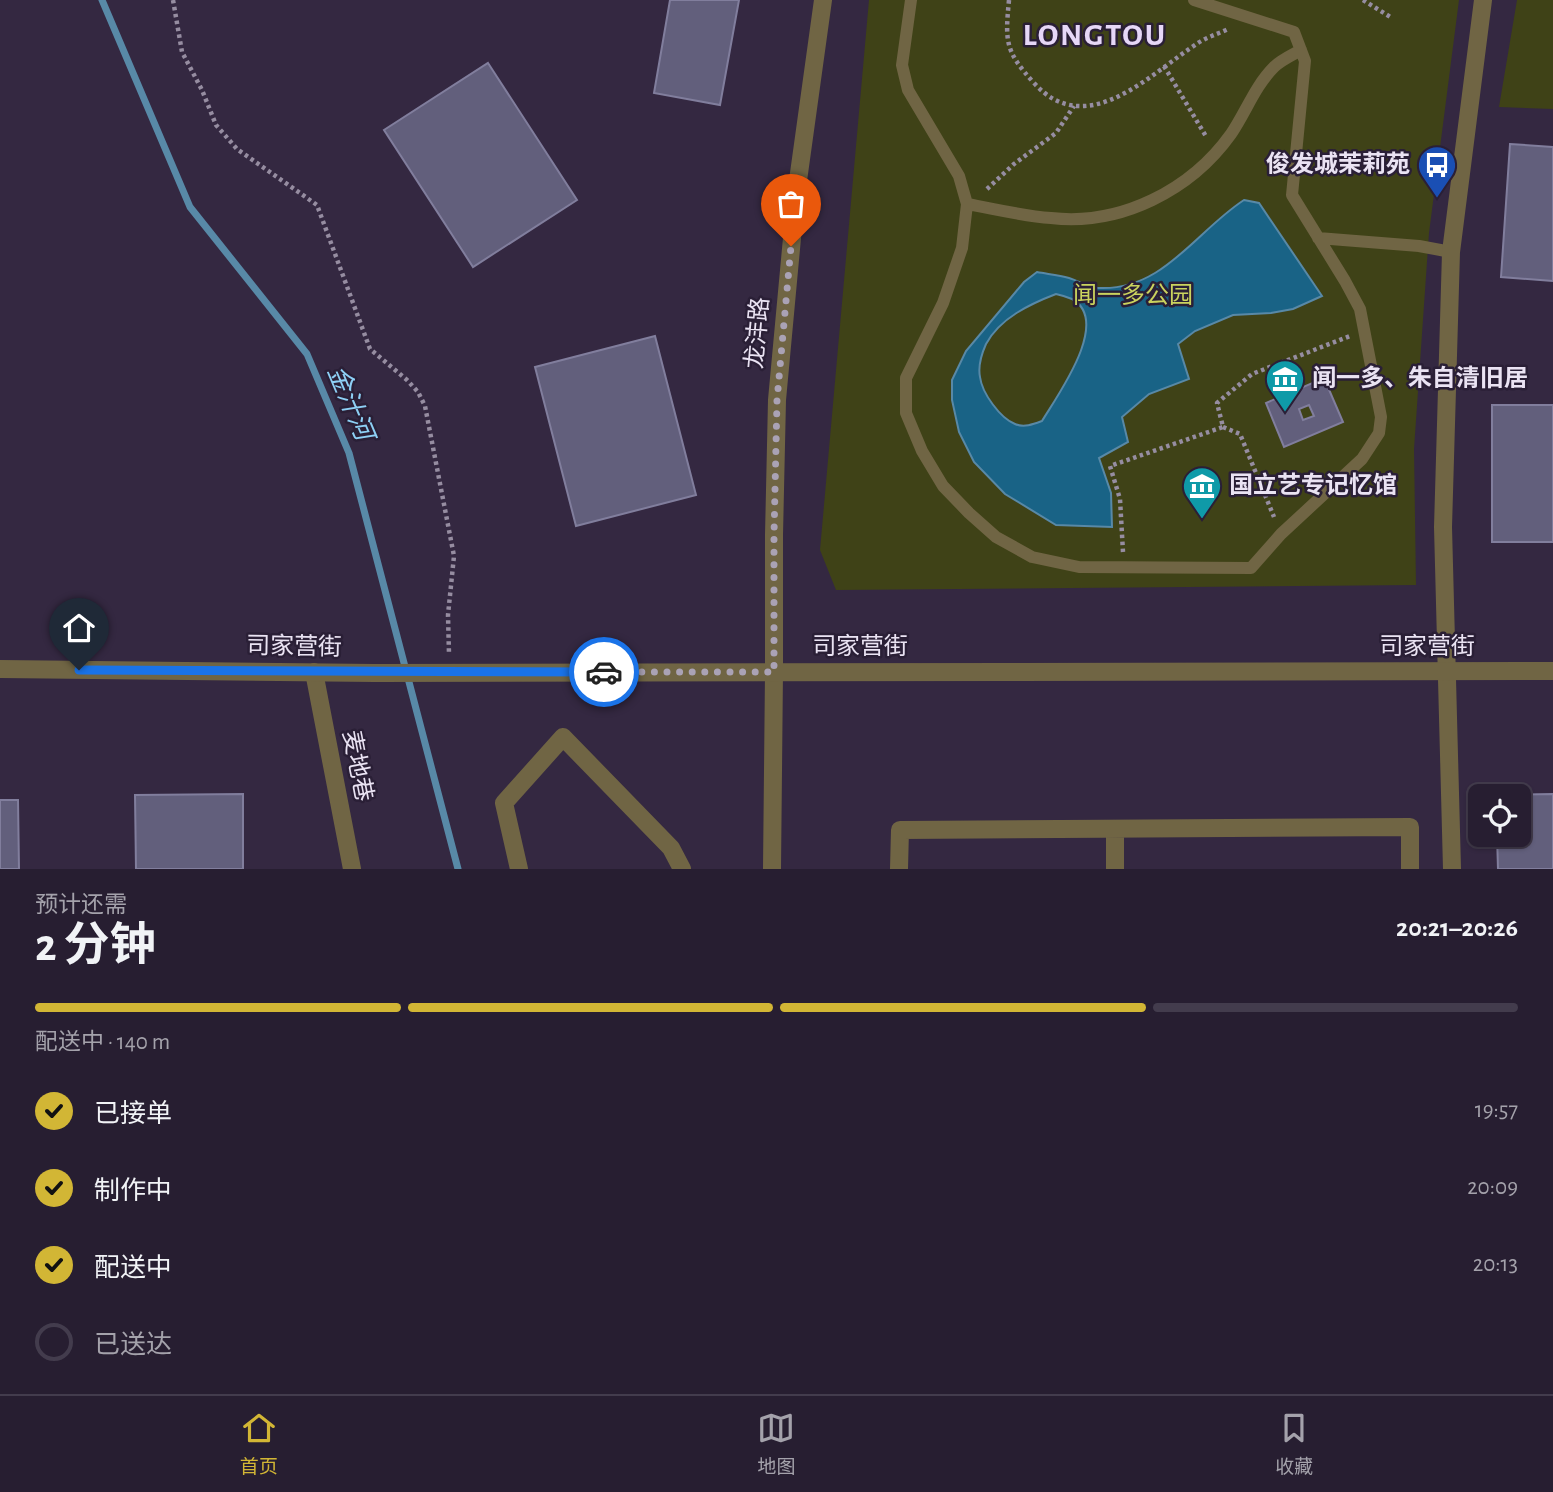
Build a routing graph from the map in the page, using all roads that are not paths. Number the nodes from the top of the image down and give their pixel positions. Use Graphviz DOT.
graph roads {
  1 [pos="823,0"];
  2 [pos="911,0"];
  3 [pos="1194,0"];
  4 [pos="1483,0"];
  5 [pos="1301,50"];
  6 [pos="967,204"];
  7 [pos="1318,238"];
  8 [pos="1451,252"];
  9 [pos="0,669"];
  10 [pos="1445,671"];
  11 [pos="1553,671"];
  12 [pos="314,672"];
  13 [pos="774,672"];
  14 [pos="1115,829"];
  15 [pos="352,869"];
  16 [pos="519,869"];
  17 [pos="682,869"];
  18 [pos="772,869"];
  19 [pos="899,869"];
  20 [pos="1115,869"];
  21 [pos="1410,869"];
  22 [pos="1452,869"];
  1 -- 13 [label="street, 龙沣路"];
  2 -- 6 [label="lane"];
  3 -- 5 [label="lane"];
  4 -- 8 [label="street"];
  5 -- 6 [label="lane"];
  5 -- 7 [label="lane"];
  6 -- 7 [label="lane"];
  7 -- 8 [label="lane"];
  8 -- 10 [label="street"];
  9 -- 12 [label="street, 司家营街"];
  10 -- 11 [label="street, 司家营街"];
  10 -- 13 [label="street, 司家营街"];
  10 -- 22 [label="street"];
  12 -- 13 [label="street, 司家营街"];
  12 -- 15 [label="street, 麦地巷"];
  13 -- 18 [label="street, 龙沣路"];
  14 -- 19 [label="street"];
  14 -- 20 [label="street"];
  14 -- 21 [label="street"];
  16 -- 17 [label="street"];
}
